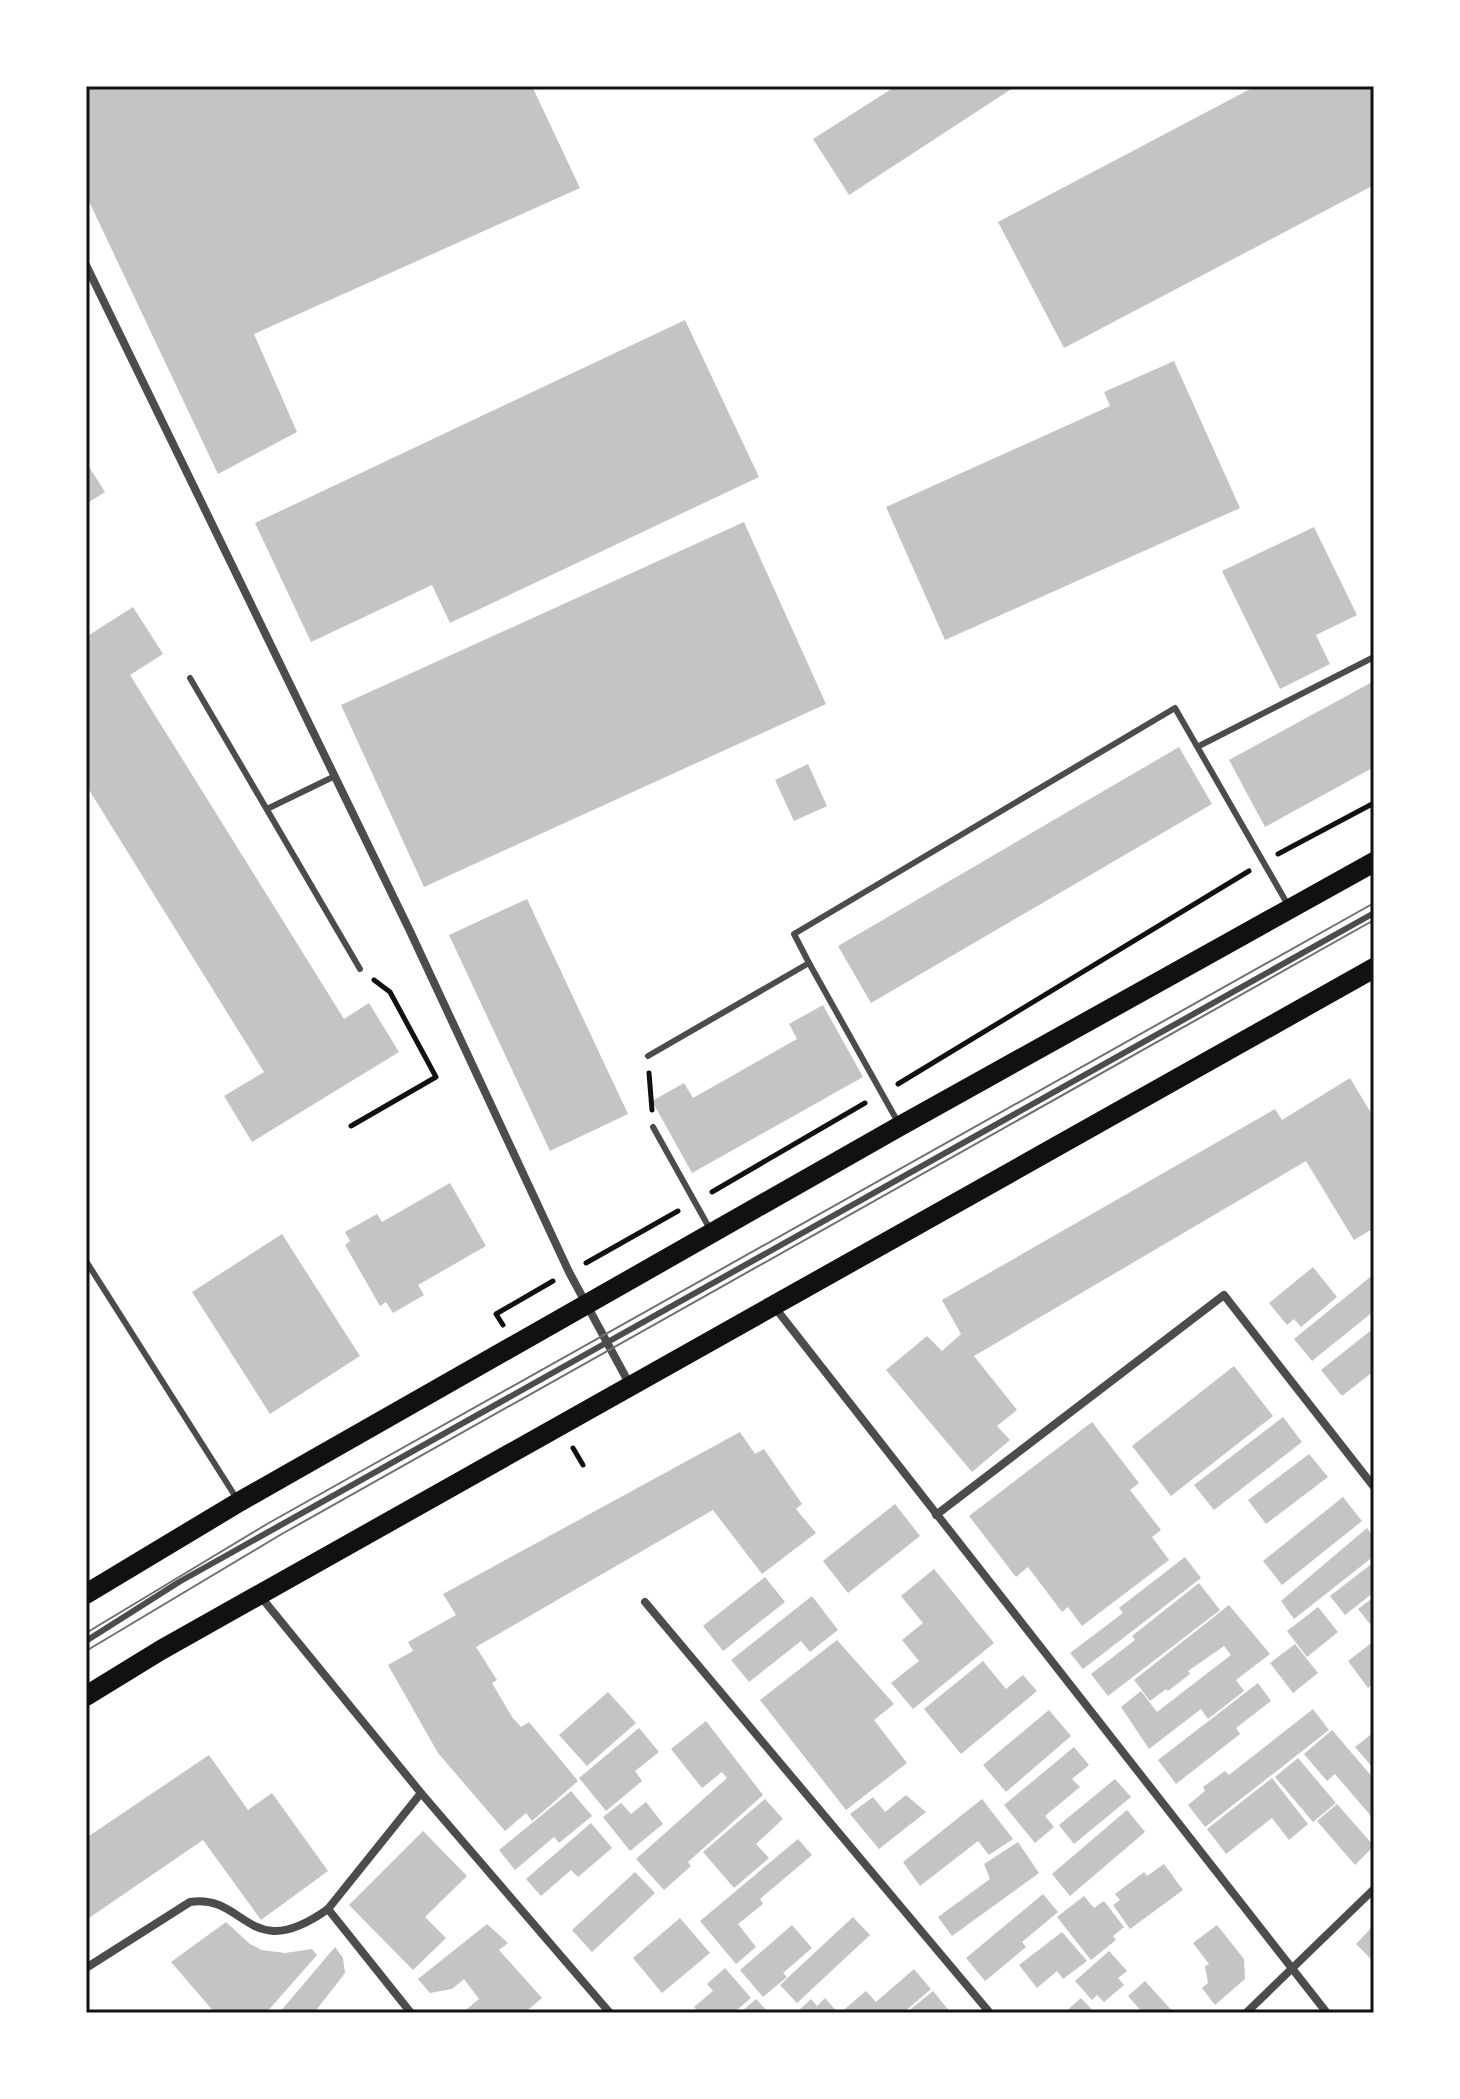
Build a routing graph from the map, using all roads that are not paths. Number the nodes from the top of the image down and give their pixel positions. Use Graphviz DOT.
graph roads {
  1 [pos="86,265"];
  2 [pos="90,282"];
  3 [pos="1374,657"];
  4 [pos="190,678"];
  5 [pos="1199,746"];
  6 [pos="335,776"];
  7 [pos="267,809"];
  8 [pos="1374,862"];
  9 [pos="1290,909"];
  10 [pos="1374,913"];
  11 [pos="809,963"];
  12 [pos="1374,968"];
  13 [pos="360,969"];
  14 [pos="648,1056"];
  15 [pos="900,1126"];
  16 [pos="653,1127"];
  17 [pos="713,1234"];
  18 [pos="86,1261"];
  19 [pos="772,1304"];
  20 [pos="586,1306"];
  21 [pos="606,1343"];
  22 [pos="630,1385"];
  23 [pos="1374,1487"];
  24 [pos="239,1502"];
  25 [pos="936,1515"];
  26 [pos="86,1594"];
  27 [pos="259,1595"];
  28 [pos="645,1602"];
  29 [pos="86,1641"];
  30 [pos="86,1696"];
  31 [pos="421,1793"];
  32 [pos="1374,1889"];
  33 [pos="328,1909"];
  34 [pos="86,1968"];
  35 [pos="1291,1969"];
  36 [pos="411,2013"];
  37 [pos="610,2013"];
  38 [pos="990,2013"];
  39 [pos="1246,2013"];
  40 [pos="1327,2013"];
  1 -- 2 [label="street"];
  2 -- 6 [label="street"];
  3 -- 5 [label="lane"];
  4 -- 7 [label="lane"];
  5 -- 9 [label="lane"];
  5 -- 11 [label="lane"];
  6 -- 7 [label="lane"];
  6 -- 20 [label="street"];
  7 -- 13 [label="lane"];
  8 -- 9 [label="main road"];
  9 -- 15 [label="main road"];
  10 -- 21 [label="lane"];
  11 -- 14 [label="lane"];
  11 -- 15 [label="lane"];
  12 -- 19 [label="main road"];
  15 -- 17 [label="main road"];
  16 -- 17 [label="lane"];
  17 -- 20 [label="main road"];
  18 -- 24 [label="lane"];
  19 -- 22 [label="main road"];
  19 -- 25 [label="street"];
  20 -- 21 [label="street"];
  20 -- 24 [label="main road"];
  21 -- 22 [label="street"];
  21 -- 29 [label="lane"];
  22 -- 27 [label="main road"];
  23 -- 25 [label="street"];
  24 -- 26 [label="main road"];
  25 -- 35 [label="street"];
  27 -- 30 [label="main road"];
  27 -- 31 [label="street"];
  28 -- 38 [label="street"];
  31 -- 33 [label="street"];
  31 -- 37 [label="street"];
  32 -- 35 [label="street"];
  33 -- 34 [label="street"];
  33 -- 36 [label="street"];
  35 -- 39 [label="street"];
  35 -- 40 [label="street"];
}
